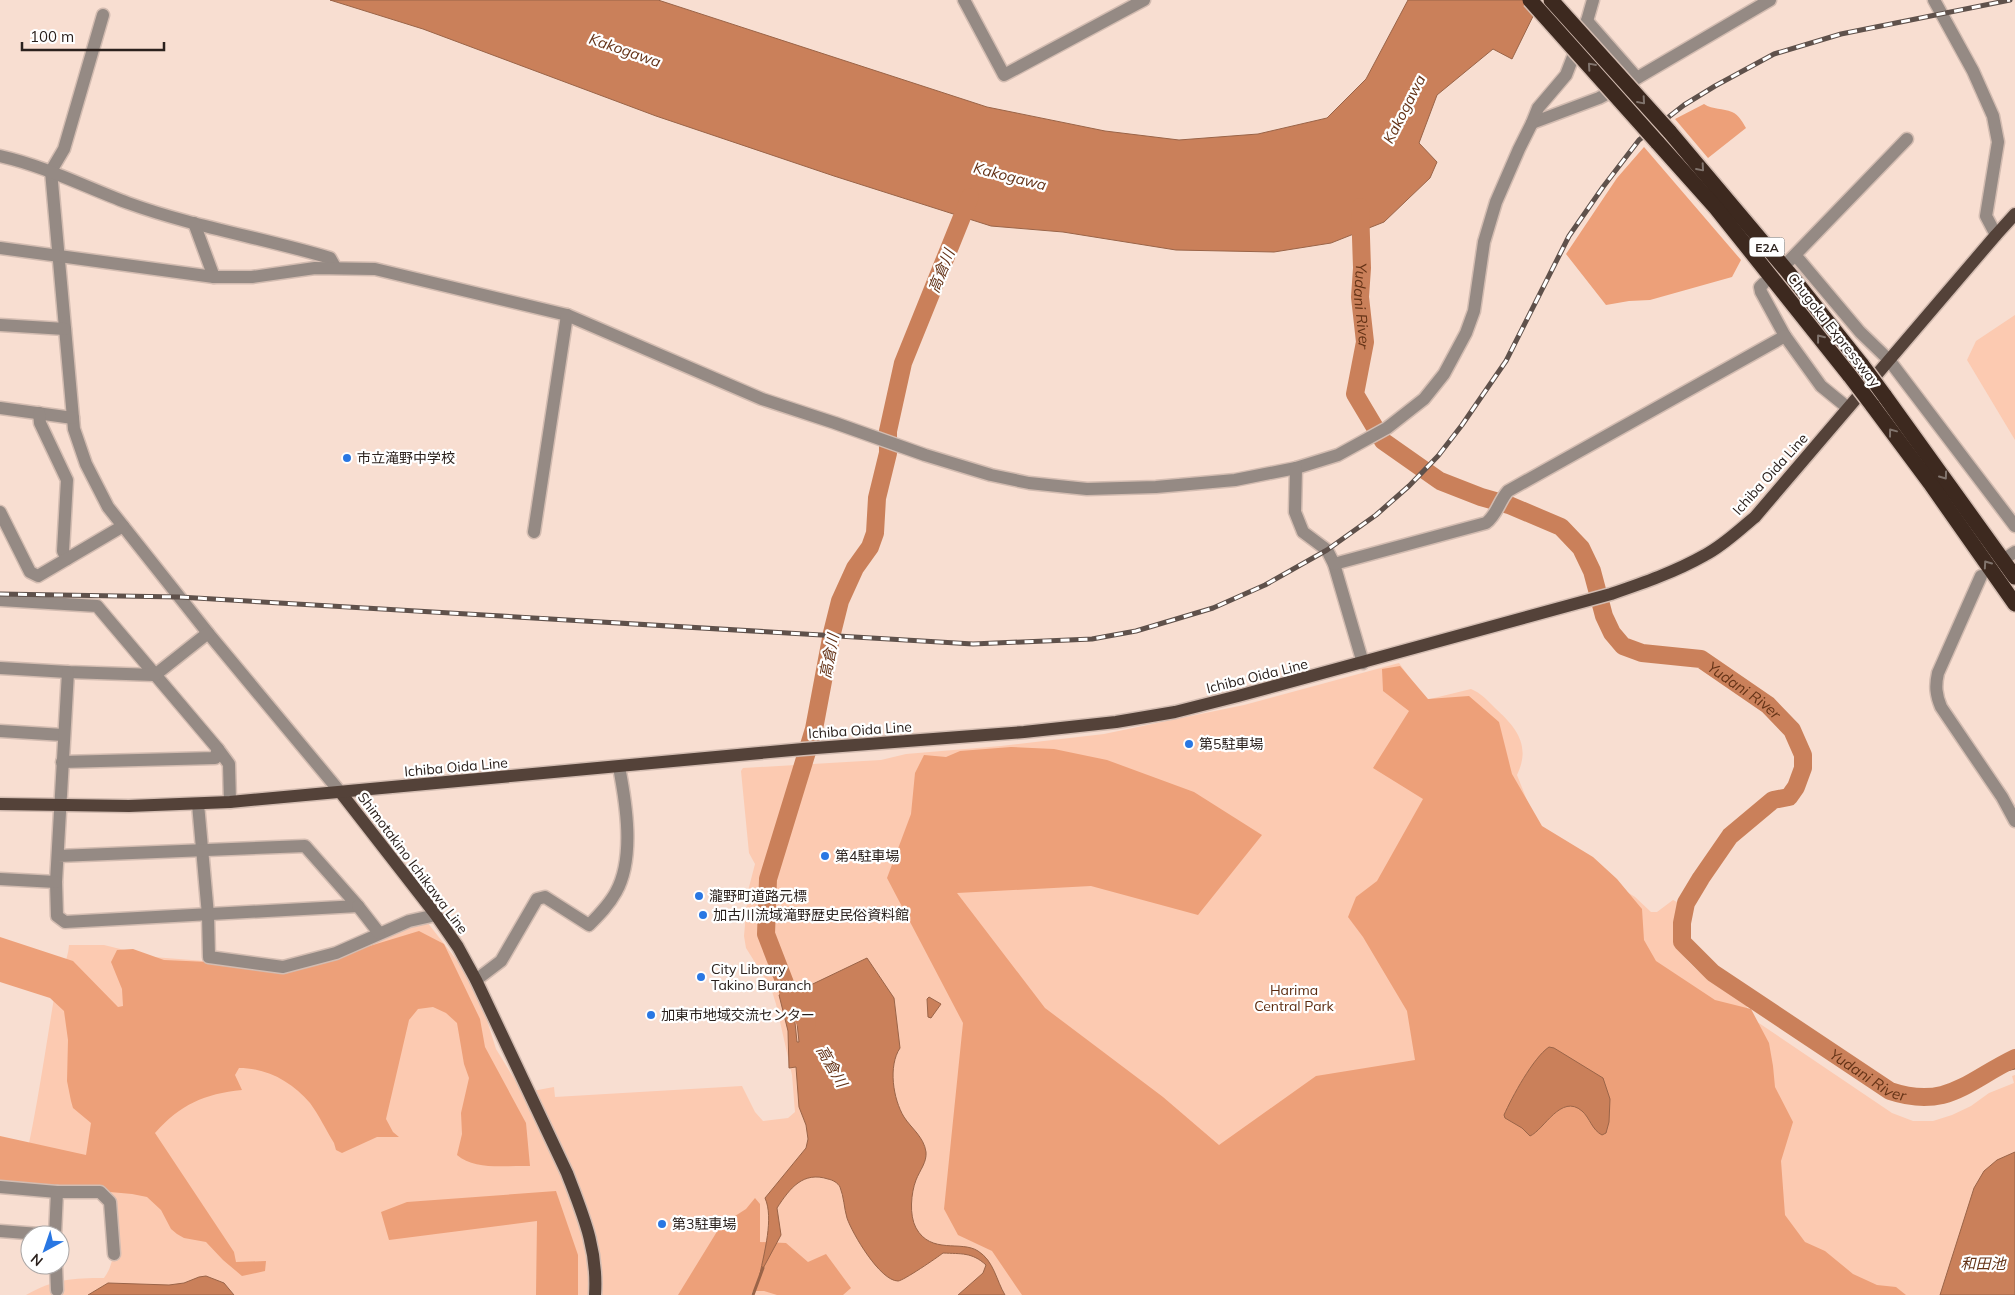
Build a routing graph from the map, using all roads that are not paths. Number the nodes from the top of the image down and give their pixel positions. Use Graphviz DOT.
graph roads {
  1 [pos="964,0"];
  2 [pos="1144,0"];
  3 [pos="1530,0"];
  4 [pos="1551,0"];
  5 [pos="1593,0"];
  6 [pos="1770,0"];
  7 [pos="1934,0"];
  8 [pos="103,15"];
  9 [pos="1587,21"];
  10 [pos="1637,78"];
  11 [pos="1532,123"];
  12 [pos="1663,136"];
  13 [pos="1907,139"];
  14 [pos="0,156"];
  15 [pos="51,171"];
  16 [pos="2015,214"];
  17 [pos="194,223"];
  18 [pos="1996,234"];
  19 [pos="0,248"];
  20 [pos="59,256"];
  21 [pos="335,267"];
  22 [pos="214,277"];
  23 [pos="1764,283"];
  24 [pos="567,316"];
  25 [pos="0,325"];
  26 [pos="65,329"];
  27 [pos="1785,336"];
  28 [pos="1889,360"];
  29 [pos="0,408"];
  30 [pos="1848,408"];
  31 [pos="39,413"];
  32 [pos="73,418"];
  33 [pos="1296,468"];
  34 [pos="1,519"];
  35 [pos="122,526"];
  36 [pos="2015,526"];
  37 [pos="534,532"];
  38 [pos="68,559"];
  39 [pos="1334,564"];
  40 [pos="1981,576"];
  41 [pos="2015,577"];
  42 [pos="0,600"];
  43 [pos="2015,604"];
  44 [pos="208,633"];
  45 [pos="1362,663"];
  46 [pos="0,668"];
  47 [pos="68,672"];
  48 [pos="155,675"];
  49 [pos="0,731"];
  50 [pos="63,735"];
  51 [pos="218,748"];
  52 [pos="62,762"];
  53 [pos="619,767"];
  54 [pos="341,793"];
  55 [pos="230,802"];
  56 [pos="0,804"];
  57 [pos="198,804"];
  58 [pos="62,805"];
  59 [pos="2015,821"];
  60 [pos="202,850"];
  61 [pos="58,856"];
  62 [pos="0,879"];
  63 [pos="56,882"];
  64 [pos="358,906"];
  65 [pos="208,915"];
  66 [pos="436,915"];
  67 [pos="379,933"];
  68 [pos="476,980"];
  69 [pos="0,1187"];
  70 [pos="57,1192"];
  71 [pos="54,1225"];
  72 [pos="0,1231"];
  73 [pos="20,1233"];
  74 [pos="114,1254"];
  75 [pos="56,1275"];
  76 [pos="57,1290"];
  77 [pos="595,1295"];
  1 -- 2 [label="street"];
  12 -- 3 [label="highway, Chugoku Expressway / E2A, one-way, bridge"];
  4 -- 12 [label="highway, Chugoku Expressway / E2A, one-way, bridge"];
  5 -- 9 [label="street"];
  6 -- 10 [label="street"];
  7 -- 18 [label="street"];
  8 -- 15 [label="street"];
  9 -- 10 [label="street"];
  9 -- 11 [label="street"];
  10 -- 11 [label="street"];
  11 -- 33 [label="street"];
  12 -- 41 [label="highway, Chugoku Expressway / E2A, one-way, bridge"];
  43 -- 12 [label="highway, Chugoku Expressway / E2A, one-way, bridge"];
  13 -- 28 [label="street"];
  14 -- 15 [label="street"];
  15 -- 17 [label="street"];
  15 -- 20 [label="street"];
  16 -- 18 [label="main road, Ichiba Oida Line"];
  17 -- 21 [label="street"];
  17 -- 22 [label="street"];
  18 -- 28 [label="main road, Ichiba Oida Line"];
  19 -- 20 [label="street"];
  20 -- 22 [label="street"];
  20 -- 26 [label="street"];
  21 -- 22 [label="street"];
  21 -- 24 [label="street"];
  23 -- 27 [label="street"];
  24 -- 33 [label="street"];
  24 -- 37 [label="street"];
  25 -- 26 [label="street"];
  26 -- 32 [label="street"];
  27 -- 30 [label="street"];
  27 -- 39 [label="street"];
  28 -- 30 [label="main road, Ichiba Oida Line"];
  28 -- 36 [label="street"];
  29 -- 31 [label="street"];
  30 -- 45 [label="main road, Ichiba Oida Line"];
  31 -- 32 [label="street"];
  31 -- 38 [label="street"];
  32 -- 35 [label="street"];
  33 -- 39 [label="street"];
  34 -- 38 [label="street"];
  35 -- 38 [label="street"];
  35 -- 44 [label="street"];
  39 -- 45 [label="street"];
  40 -- 59 [label="street"];
  42 -- 48 [label="street"];
  44 -- 48 [label="street"];
  44 -- 54 [label="street"];
  45 -- 53 [label="main road, Ichiba Oida Line"];
  46 -- 47 [label="street"];
  47 -- 48 [label="street"];
  47 -- 50 [label="street"];
  48 -- 51 [label="street"];
  49 -- 50 [label="street"];
  50 -- 52 [label="street"];
  51 -- 52 [label="street"];
  51 -- 55 [label="street"];
  52 -- 58 [label="street"];
  53 -- 54 [label="main road, Ichiba Oida Line"];
  53 -- 68 [label="street"];
  54 -- 55 [label="main road, Shimotakino Ichikawa Line"];
  54 -- 66 [label="main road, Shimotakino Ichikawa Line"];
  55 -- 57 [label="main road, Shimotakino Ichikawa Line"];
  56 -- 58 [label="main road, Shimotakino Ichikawa Line"];
  57 -- 58 [label="main road, Shimotakino Ichikawa Line"];
  57 -- 60 [label="street"];
  58 -- 61 [label="street"];
  60 -- 61 [label="street"];
  60 -- 64 [label="street"];
  60 -- 65 [label="street"];
  61 -- 63 [label="street"];
  62 -- 63 [label="street"];
  63 -- 65 [label="street"];
  64 -- 65 [label="street"];
  64 -- 67 [label="street"];
  65 -- 67 [label="street"];
  66 -- 67 [label="street"];
  66 -- 68 [label="main road, Shimotakino Ichikawa Line"];
  68 -- 77 [label="main road, Shimotakino Ichikawa Line"];
  69 -- 70 [label="street"];
  70 -- 71 [label="street"];
  70 -- 74 [label="street"];
  72 -- 73 [label="street"];
  75 -- 76 [label="street"];
}
